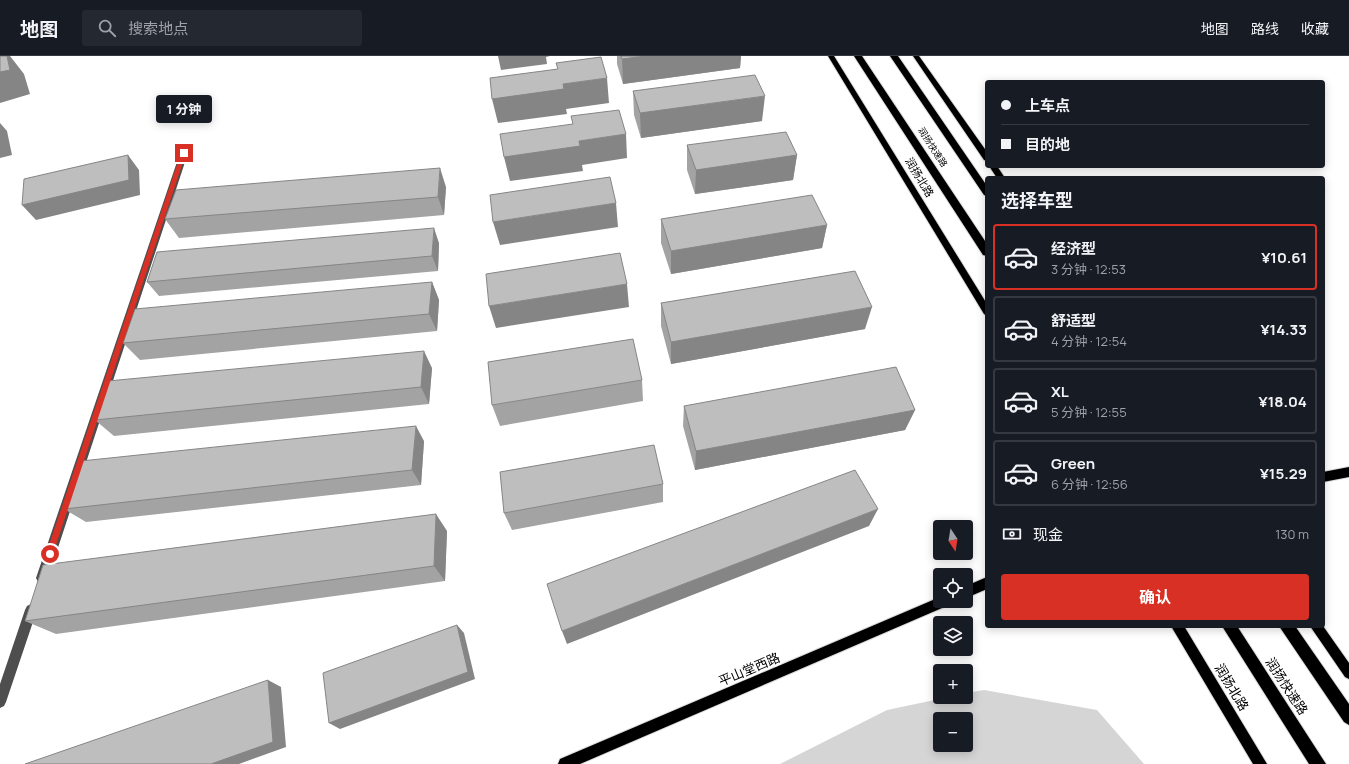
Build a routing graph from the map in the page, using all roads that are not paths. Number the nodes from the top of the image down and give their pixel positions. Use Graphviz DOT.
graph roads {
  1 [pos="831,56"];
  2 [pos="858,56"];
  3 [pos="894,56"];
  4 [pos="916,56"];
  5 [pos="184,153"];
  6 [pos="985,155"];
  7 [pos="985,190"];
  8 [pos="985,249"];
  9 [pos="985,309"];
  10 [pos="1349,472"];
  11 [pos="1325,477"];
  12 [pos="985,584"];
  13 [pos="973,589"];
  14 [pos="933,606"];
  15 [pos="1178,628"];
  16 [pos="1230,628"];
  17 [pos="1287,628"];
  18 [pos="1317,628"];
  19 [pos="1349,673"];
  20 [pos="0,702"];
  21 [pos="1349,717"];
  22 [pos="565,764"];
  23 [pos="1260,764"];
  24 [pos="1318,764"];
  1 -- 9 [label="main road, 润扬北路"];
  2 -- 8 [label="highway, 润扬快速路"];
  3 -- 7 [label="highway, 润扬快速路"];
  4 -- 6 [label="main road"];
  5 -- 20 [label="street"];
  10 -- 11 [label="main road"];
  12 -- 13 [label="main road"];
  14 -- 22 [label="main road, 平山堂西路"];
  15 -- 23 [label="main road, 润扬北路"];
  16 -- 24 [label="highway, 润扬快速路"];
  17 -- 21 [label="highway"];
  18 -- 19 [label="main road"];
}
